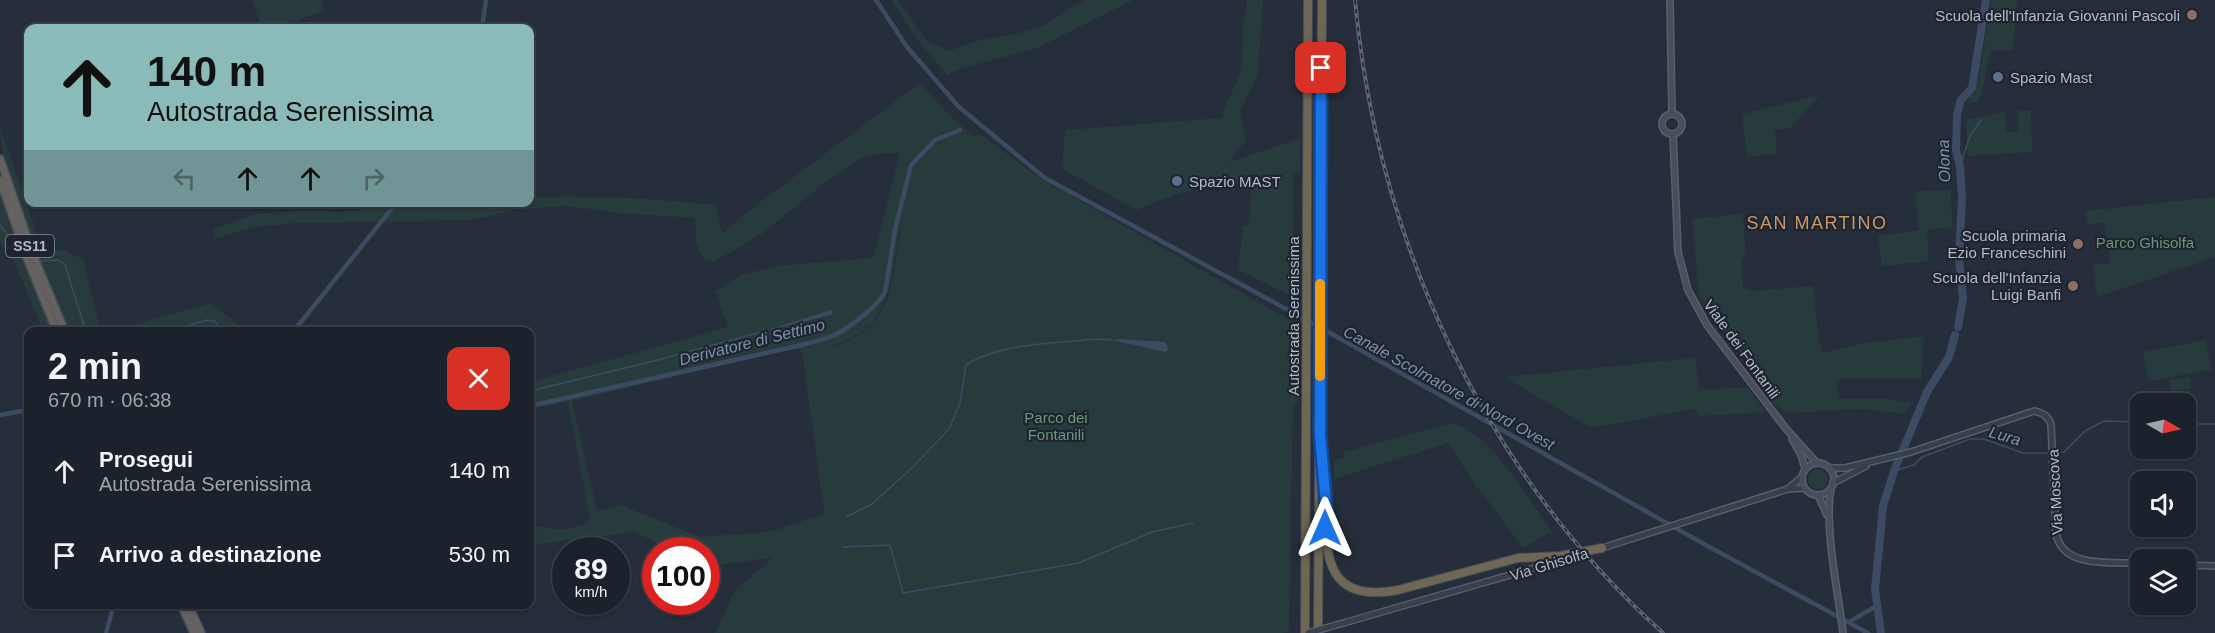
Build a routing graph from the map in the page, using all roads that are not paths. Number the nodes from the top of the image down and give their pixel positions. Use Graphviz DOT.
graph roads {
  1 [pos="1308,0"];
  2 [pos="1322,0"];
  3 [pos="1670,0"];
  4 [pos="1672,114"];
  5 [pos="1673,135"];
  6 [pos="0,159"];
  7 [pos="0,180"];
  8 [pos="55,327"];
  9 [pos="63,327"];
  10 [pos="1787,430"];
  11 [pos="1320,435"];
  12 [pos="1876,461"];
  13 [pos="1817,463"];
  14 [pos="1805,468"];
  15 [pos="1830,468"];
  16 [pos="1802,477"];
  17 [pos="1832,485"];
  18 [pos="1804,488"];
  19 [pos="1788,489"];
  20 [pos="1818,495"];
  21 [pos="1829,522"];
  22 [pos="1602,548"];
  23 [pos="2130,562"];
  24 [pos="2196,565"];
  25 [pos="2215,566"];
  26 [pos="183,609"];
  27 [pos="190,609"];
  28 [pos="1843,632"];
  29 [pos="194,633"];
  30 [pos="201,633"];
  31 [pos="1307,633"];
  32 [pos="1318,633"];
  1 -- 31 [label="highway, Autostrada Serenissima"];
  2 -- 11 [label="highway, Autostrada Serenissima"];
  3 -- 4 [label="main road"];
  4 -- 5 [label="main road"];
  4 -- 5 [label="main road"];
  5 -- 10 [label="main road, Viale dei Fontanili"];
  6 -- 9 [label="highway, SS11"];
  7 -- 8 [label="highway, SS11"];
  10 -- 13 [label="main road, Viale dei Fontanili"];
  10 -- 14 [label="main road, Viale dei Fontanili"];
  11 -- 22 [label="highway"];
  11 -- 32 [label="highway, Autostrada Serenissima"];
  12 -- 15 [label="street"];
  12 -- 17 [label="street"];
  12 -- 23 [label="street, Via Moscova"];
  13 -- 14 [label="main road"];
  13 -- 15 [label="main road"];
  14 -- 16 [label="main road"];
  15 -- 17 [label="main road"];
  16 -- 18 [label="main road"];
  16 -- 19 [label="street, Via Ghisolfa"];
  17 -- 20 [label="main road"];
  17 -- 21 [label="main road"];
  18 -- 19 [label="street, Via Ghisolfa"];
  18 -- 20 [label="main road"];
  19 -- 22 [label="street, Via Ghisolfa"];
  20 -- 21 [label="main road"];
  21 -- 28 [label="main road"];
  22 -- 31 [label="street, Via Ghisolfa, bridge"];
  24 -- 25 [label="street"];
  26 -- 29 [label="highway"];
  27 -- 30 [label="highway"];
}
